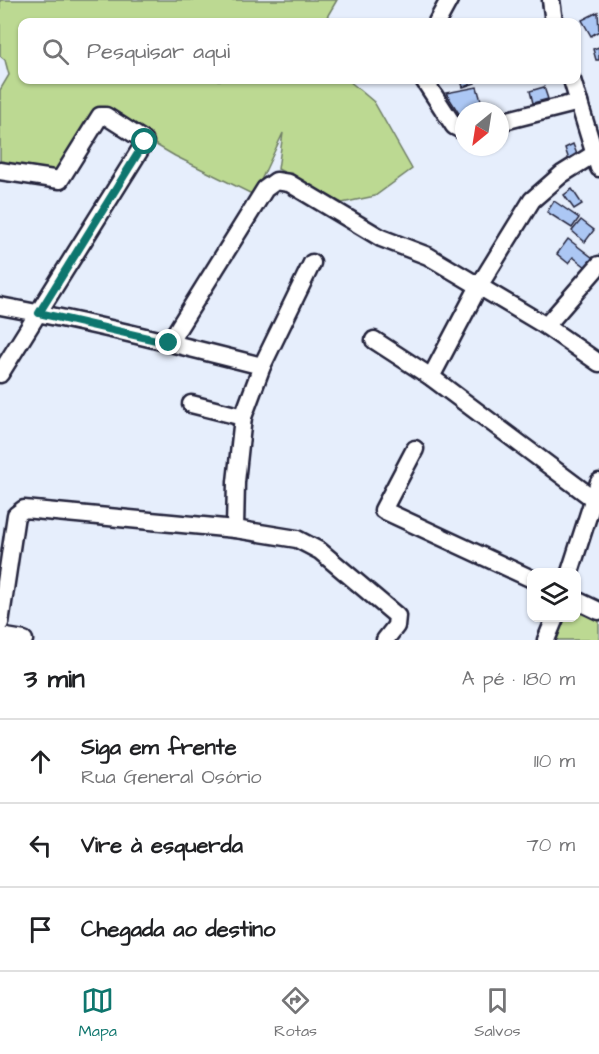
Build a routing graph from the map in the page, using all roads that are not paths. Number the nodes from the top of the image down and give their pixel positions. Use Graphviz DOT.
graph roads {
  1 [pos="449,0"];
  2 [pos="551,0"];
  3 [pos="439,18"];
  4 [pos="553,18"];
  5 [pos="427,84"];
  6 [pos="573,84"];
  7 [pos="579,102"];
  8 [pos="509,120"];
  9 [pos="455,127"];
  10 [pos="596,161"];
  11 [pos="0,171"];
  12 [pos="312,263"];
  13 [pos="599,265"];
  14 [pos="479,286"];
  15 [pos="0,306"];
  16 [pos="39,313"];
  17 [pos="546,326"];
  18 [pos="374,340"];
  19 [pos="169,343"];
  20 [pos="599,363"];
  21 [pos="262,366"];
  22 [pos="0,374"];
  23 [pos="431,377"];
  24 [pos="191,404"];
  25 [pos="243,417"];
  26 [pos="415,449"];
  27 [pos="599,482"];
  28 [pos="596,501"];
  29 [pos="235,529"];
  30 [pos="572,568"];
  31 [pos="527,577"];
  32 [pos="581,602"];
  33 [pos="599,610"];
  34 [pos="553,622"];
  35 [pos="0,623"];
  36 [pos="0,636"];
  37 [pos="24,640"];
  38 [pos="385,640"];
  39 [pos="546,640"];
  1 -- 3 [label="street"];
  2 -- 4 [label="street"];
  5 -- 9 [label="street"];
  6 -- 7 [label="street"];
  7 -- 8 [label="street"];
  7 -- 10 [label="street"];
  10 -- 14 [label="street"];
  11 -- 16 [label="street"];
  12 -- 21 [label="street"];
  13 -- 17 [label="street"];
  14 -- 17 [label="street"];
  14 -- 19 [label="street"];
  14 -- 23 [label="street"];
  15 -- 16 [label="street"];
  16 -- 19 [label="street"];
  16 -- 22 [label="street"];
  17 -- 20 [label="street"];
  18 -- 23 [label="street"];
  19 -- 21 [label="street"];
  21 -- 25 [label="street"];
  23 -- 28 [label="street"];
  24 -- 25 [label="street"];
  25 -- 29 [label="street"];
  26 -- 31 [label="street"];
  27 -- 28 [label="street"];
  28 -- 30 [label="street"];
  29 -- 35 [label="street"];
  29 -- 38 [label="street"];
  32 -- 33 [label="street"];
  34 -- 39 [label="street"];
  36 -- 37 [label="street"];
}
